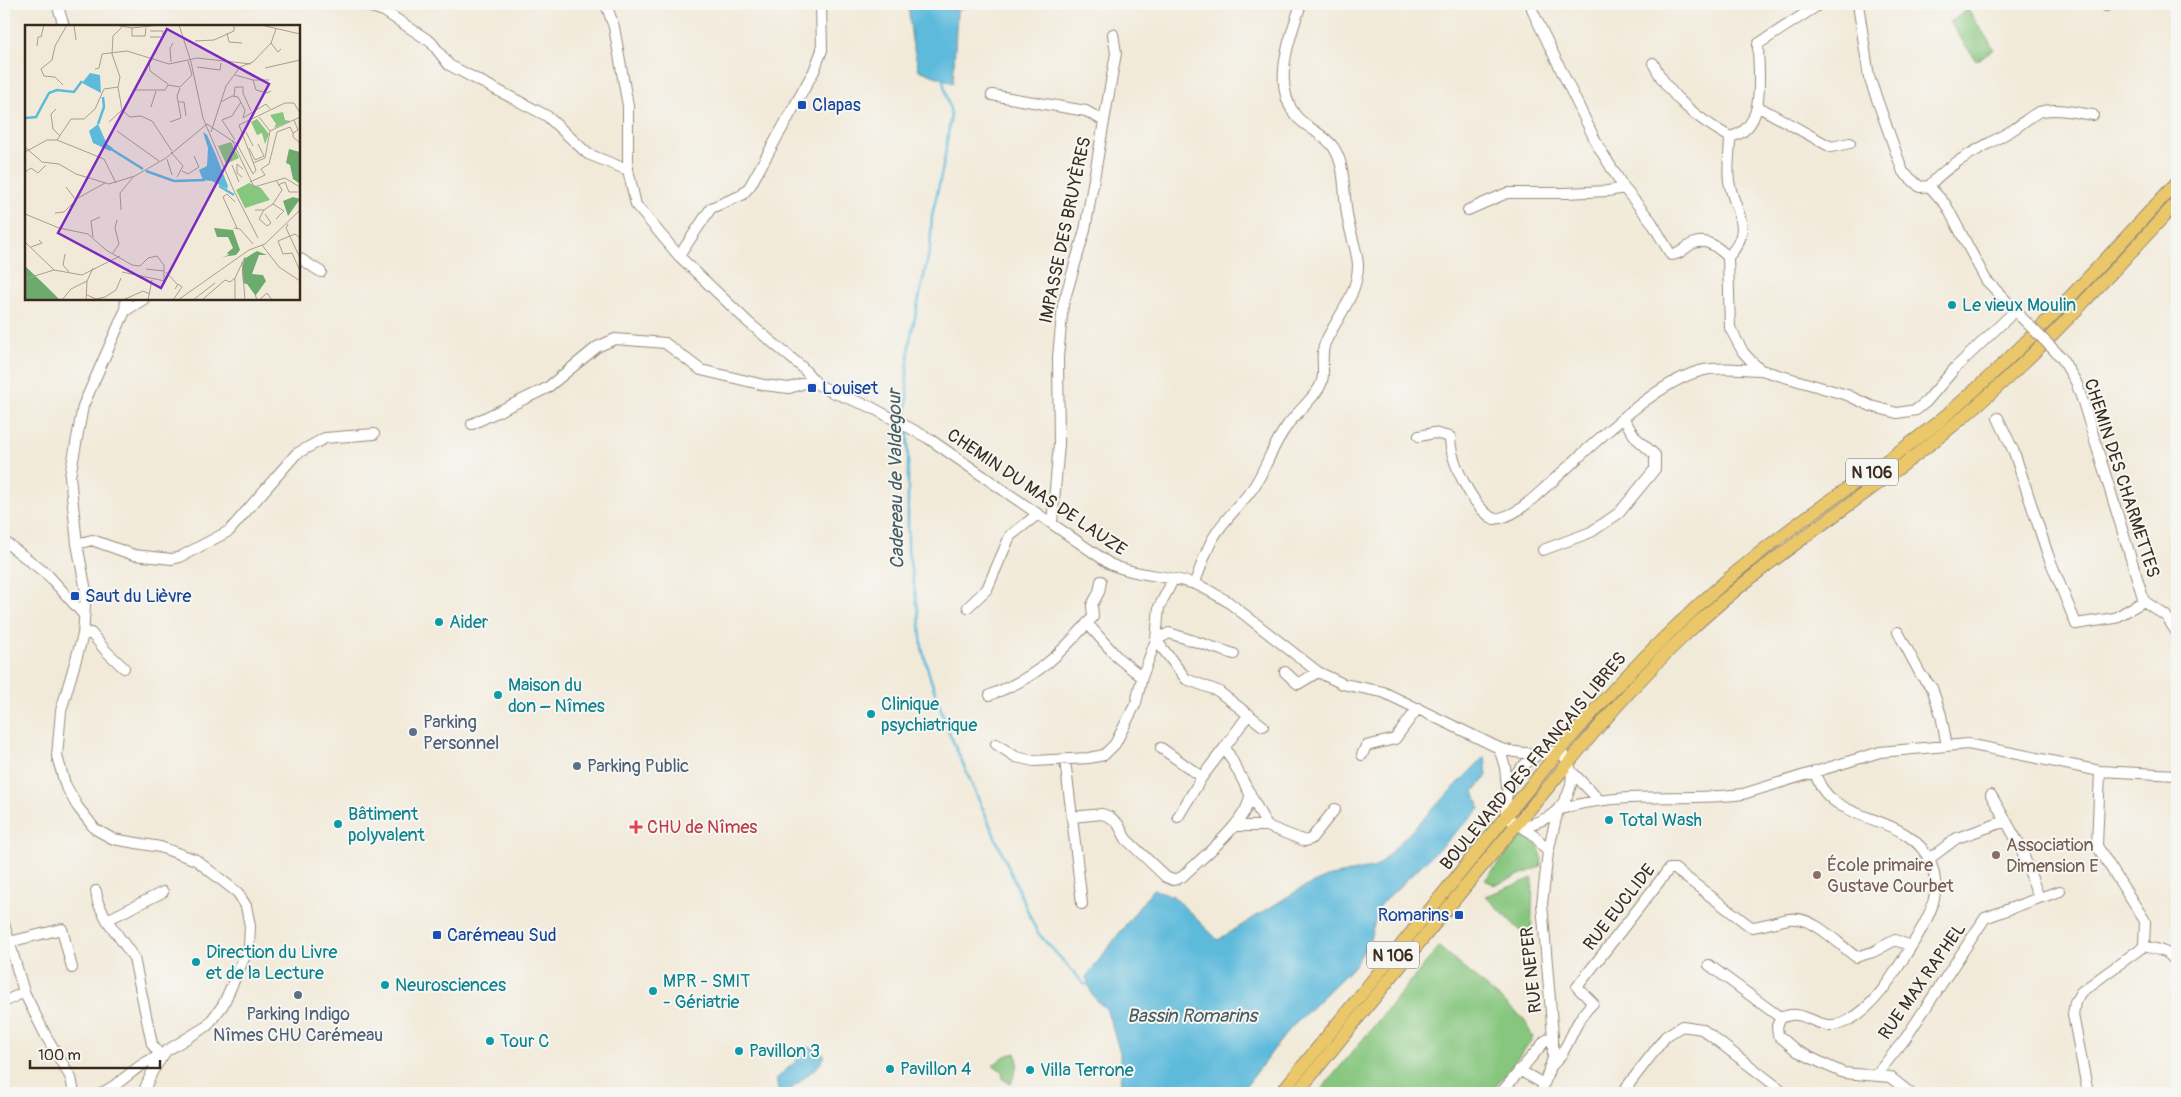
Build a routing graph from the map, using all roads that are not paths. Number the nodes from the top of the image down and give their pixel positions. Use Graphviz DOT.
graph roads {
  1 [pos="57,4"];
  2 [pos="361,4"];
  3 [pos="606,4"];
  4 [pos="821,4"];
  5 [pos="1301,4"];
  6 [pos="1531,4"];
  7 [pos="1820,4"];
  8 [pos="1858,4"];
  9 [pos="64,25"];
  10 [pos="1113,34"];
  11 [pos="1653,63"];
  12 [pos="992,95"];
  13 [pos="1757,106"];
  14 [pos="2093,115"];
  15 [pos="1104,121"];
  16 [pos="1730,137"];
  17 [pos="1850,143"];
  18 [pos="628,170"];
  19 [pos="2177,182"];
  20 [pos="1929,186"];
  21 [pos="1624,188"];
  22 [pos="2177,202"];
  23 [pos="1468,210"];
  24 [pos="679,256"];
  25 [pos="1728,257"];
  26 [pos="300,259"];
  27 [pos="321,272"];
  28 [pos="126,300"];
  29 [pos="142,300"];
  30 [pos="125,311"];
  31 [pos="2018,314"];
  32 [pos="1762,370"];
  33 [pos="810,382"];
  34 [pos="1623,418"];
  35 [pos="1998,418"];
  36 [pos="472,424"];
  37 [pos="374,434"];
  38 [pos="1419,436"];
  39 [pos="1038,514"];
  40 [pos="1052,523"];
  41 [pos="4,541"];
  42 [pos="78,544"];
  43 [pos="1542,550"];
  44 [pos="1173,580"];
  45 [pos="1101,582"];
  46 [pos="1194,584"];
  47 [pos="2144,601"];
  48 [pos="968,607"];
  49 [pos="84,615"];
  50 [pos="1087,623"];
  51 [pos="1898,632"];
  52 [pos="2177,633"];
  53 [pos="83,635"];
  54 [pos="1156,640"];
  55 [pos="1234,654"];
  56 [pos="124,668"];
  57 [pos="1285,672"];
  58 [pos="1318,672"];
  59 [pos="1142,677"];
  60 [pos="990,695"];
  61 [pos="1418,708"];
  62 [pos="1249,714"];
  63 [pos="1263,726"];
  64 [pos="996,744"];
  65 [pos="1947,746"];
  66 [pos="1225,747"];
  67 [pos="1161,748"];
  68 [pos="1499,748"];
  69 [pos="1559,751"];
  70 [pos="1538,754"];
  71 [pos="1362,755"];
  72 [pos="1065,760"];
  73 [pos="1570,760"];
  74 [pos="1815,771"];
  75 [pos="2100,771"];
  76 [pos="1574,774"];
  77 [pos="2177,775"];
  78 [pos="1202,777"];
  79 [pos="1507,787"];
  80 [pos="1250,793"];
  81 [pos="1991,795"];
  82 [pos="1599,800"];
  83 [pos="1335,810"];
  84 [pos="1558,810"];
  85 [pos="1072,817"];
  86 [pos="1178,817"];
  87 [pos="1506,817"];
  88 [pos="2006,821"];
  89 [pos="1234,826"];
  90 [pos="1267,826"];
  91 [pos="1520,826"];
  92 [pos="1548,852"];
  93 [pos="1929,859"];
  94 [pos="96,891"];
  95 [pos="2060,891"];
  96 [pos="163,892"];
  97 [pos="2039,898"];
  98 [pos="1082,904"];
  99 [pos="107,920"];
  100 [pos="4,924"];
  101 [pos="10,942"];
  102 [pos="1911,946"];
  103 [pos="2144,946"];
  104 [pos="1709,965"];
  105 [pos="72,968"];
  106 [pos="2177,968"];
  107 [pos="2177,988"];
  108 [pos="24,992"];
  109 [pos="2177,993"];
  110 [pos="4,1002"];
  111 [pos="1781,1018"];
  112 [pos="1553,1036"];
  113 [pos="161,1057"];
  114 [pos="1549,1068"];
  115 [pos="1520,1070"];
  116 [pos="1876,1075"];
  117 [pos="1542,1089"];
  118 [pos="74,1093"];
  119 [pos="100,1093"];
  120 [pos="142,1093"];
  121 [pos="1281,1093"];
  122 [pos="1297,1093"];
  123 [pos="1501,1093"];
  124 [pos="1622,1093"];
  125 [pos="1785,1093"];
  126 [pos="1910,1093"];
  127 [pos="2088,1093"];
  1 -- 9 [label="street"];
  2 -- 18 [label="street"];
  3 -- 18 [label="street, CHEMIN DU MAS DE LAUZE"];
  4 -- 24 [label="street"];
  5 -- 46 [label="street"];
  6 -- 21 [label="street"];
  7 -- 13 [label="street"];
  8 -- 20 [label="street, CHEMIN DES CHARMETTES"];
  10 -- 15 [label="street, IMPASSE DES BRUYÈRES"];
  11 -- 16 [label="street"];
  12 -- 15 [label="street"];
  13 -- 16 [label="street"];
  13 -- 17 [label="street"];
  14 -- 20 [label="street"];
  15 -- 40 [label="street, IMPASSE DES BRUYÈRES"];
  16 -- 25 [label="street"];
  18 -- 24 [label="street, CHEMIN DU MAS DE LAUZE"];
  19 -- 69 [label="main road, BOULEVARD DES FRANÇAIS LIBRES / N 106"];
  20 -- 31 [label="street, CHEMIN DES CHARMETTES"];
  21 -- 23 [label="street"];
  21 -- 25 [label="street"];
  22 -- 73 [label="main road, BOULEVARD DES FRANÇAIS LIBRES / N 106"];
  24 -- 33 [label="street, CHEMIN DU MAS DE LAUZE"];
  25 -- 32 [label="street"];
  26 -- 27 [label="street"];
  28 -- 30 [label="street"];
  29 -- 30 [label="street"];
  30 -- 42 [label="street"];
  31 -- 32 [label="street"];
  31 -- 47 [label="street, CHEMIN DES CHARMETTES, bridge"];
  32 -- 34 [label="street"];
  33 -- 36 [label="street"];
  33 -- 39 [label="street, CHEMIN DU MAS DE LAUZE"];
  34 -- 38 [label="street"];
  34 -- 43 [label="street"];
  35 -- 47 [label="street"];
  37 -- 42 [label="street"];
  39 -- 40 [label="street, CHEMIN DU MAS DE LAUZE"];
  39 -- 48 [label="street"];
  40 -- 44 [label="street, CHEMIN DU MAS DE LAUZE"];
  41 -- 49 [label="street"];
  42 -- 49 [label="street"];
  44 -- 46 [label="street, CHEMIN DU MAS DE LAUZE"];
  44 -- 54 [label="street"];
  45 -- 50 [label="street"];
  46 -- 58 [label="street, CHEMIN DU MAS DE LAUZE"];
  47 -- 52 [label="street, CHEMIN DES CHARMETTES"];
  49 -- 53 [label="street"];
  50 -- 59 [label="street"];
  50 -- 60 [label="street"];
  51 -- 65 [label="street"];
  53 -- 56 [label="street"];
  53 -- 113 [label="street"];
  54 -- 55 [label="street"];
  54 -- 59 [label="street"];
  54 -- 62 [label="street"];
  57 -- 58 [label="street"];
  58 -- 61 [label="street, CHEMIN DU MAS DE LAUZE"];
  59 -- 72 [label="street"];
  61 -- 68 [label="street, CHEMIN DU MAS DE LAUZE"];
  61 -- 71 [label="street"];
  62 -- 63 [label="street"];
  62 -- 66 [label="street"];
  64 -- 72 [label="street"];
  65 -- 74 [label="street"];
  65 -- 75 [label="street"];
  66 -- 78 [label="street"];
  66 -- 80 [label="street"];
  67 -- 78 [label="street"];
  68 -- 70 [label="street, CHEMIN DU MAS DE LAUZE"];
  68 -- 79 [label="street"];
  69 -- 70 [label="street, CHEMIN DU MAS DE LAUZE"];
  69 -- 73 [label="street"];
  69 -- 87 [label="main road, BOULEVARD DES FRANÇAIS LIBRES / N 106"];
  70 -- 79 [label="street"];
  72 -- 85 [label="street"];
  73 -- 76 [label="street"];
  73 -- 91 [label="main road, BOULEVARD DES FRANÇAIS LIBRES / N 106"];
  74 -- 82 [label="street"];
  74 -- 93 [label="street"];
  75 -- 77 [label="street"];
  75 -- 103 [label="street"];
  76 -- 82 [label="street"];
  76 -- 84 [label="street, RUE NEPER"];
  78 -- 86 [label="street"];
  79 -- 87 [label="street"];
  80 -- 89 [label="street"];
  80 -- 90 [label="street"];
  81 -- 88 [label="street"];
  82 -- 84 [label="street"];
  83 -- 90 [label="street"];
  84 -- 91 [label="street"];
  84 -- 92 [label="street, RUE NEPER"];
  85 -- 89 [label="street"];
  85 -- 98 [label="street"];
  87 -- 91 [label="street"];
  87 -- 121 [label="main road, BOULEVARD DES FRANÇAIS LIBRES / N 106"];
  88 -- 93 [label="street"];
  88 -- 97 [label="street"];
  89 -- 90 [label="street"];
  91 -- 92 [label="street"];
  91 -- 122 [label="main road, BOULEVARD DES FRANÇAIS LIBRES / N 106"];
  92 -- 112 [label="street, RUE NEPER"];
  93 -- 102 [label="street"];
  94 -- 99 [label="street"];
  95 -- 97 [label="street, RUE MAX RAPHEL"];
  96 -- 99 [label="street"];
  97 -- 116 [label="street, RUE MAX RAPHEL"];
  99 -- 113 [label="street"];
  100 -- 101 [label="street"];
  101 -- 105 [label="street"];
  101 -- 108 [label="street"];
  102 -- 111 [label="street"];
  102 -- 114 [label="street, RUE EUCLIDE"];
  103 -- 106 [label="street"];
  103 -- 127 [label="street"];
  104 -- 111 [label="street"];
  107 -- 109 [label="street"];
  108 -- 110 [label="street"];
  108 -- 118 [label="street"];
  111 -- 116 [label="street"];
  112 -- 114 [label="street"];
  112 -- 115 [label="street, RUE NEPER"];
  113 -- 119 [label="street"];
  113 -- 120 [label="street"];
  114 -- 117 [label="street"];
  115 -- 117 [label="street"];
  115 -- 123 [label="street, RUE NEPER"];
  116 -- 126 [label="street"];
  124 -- 125 [label="street"];
}
